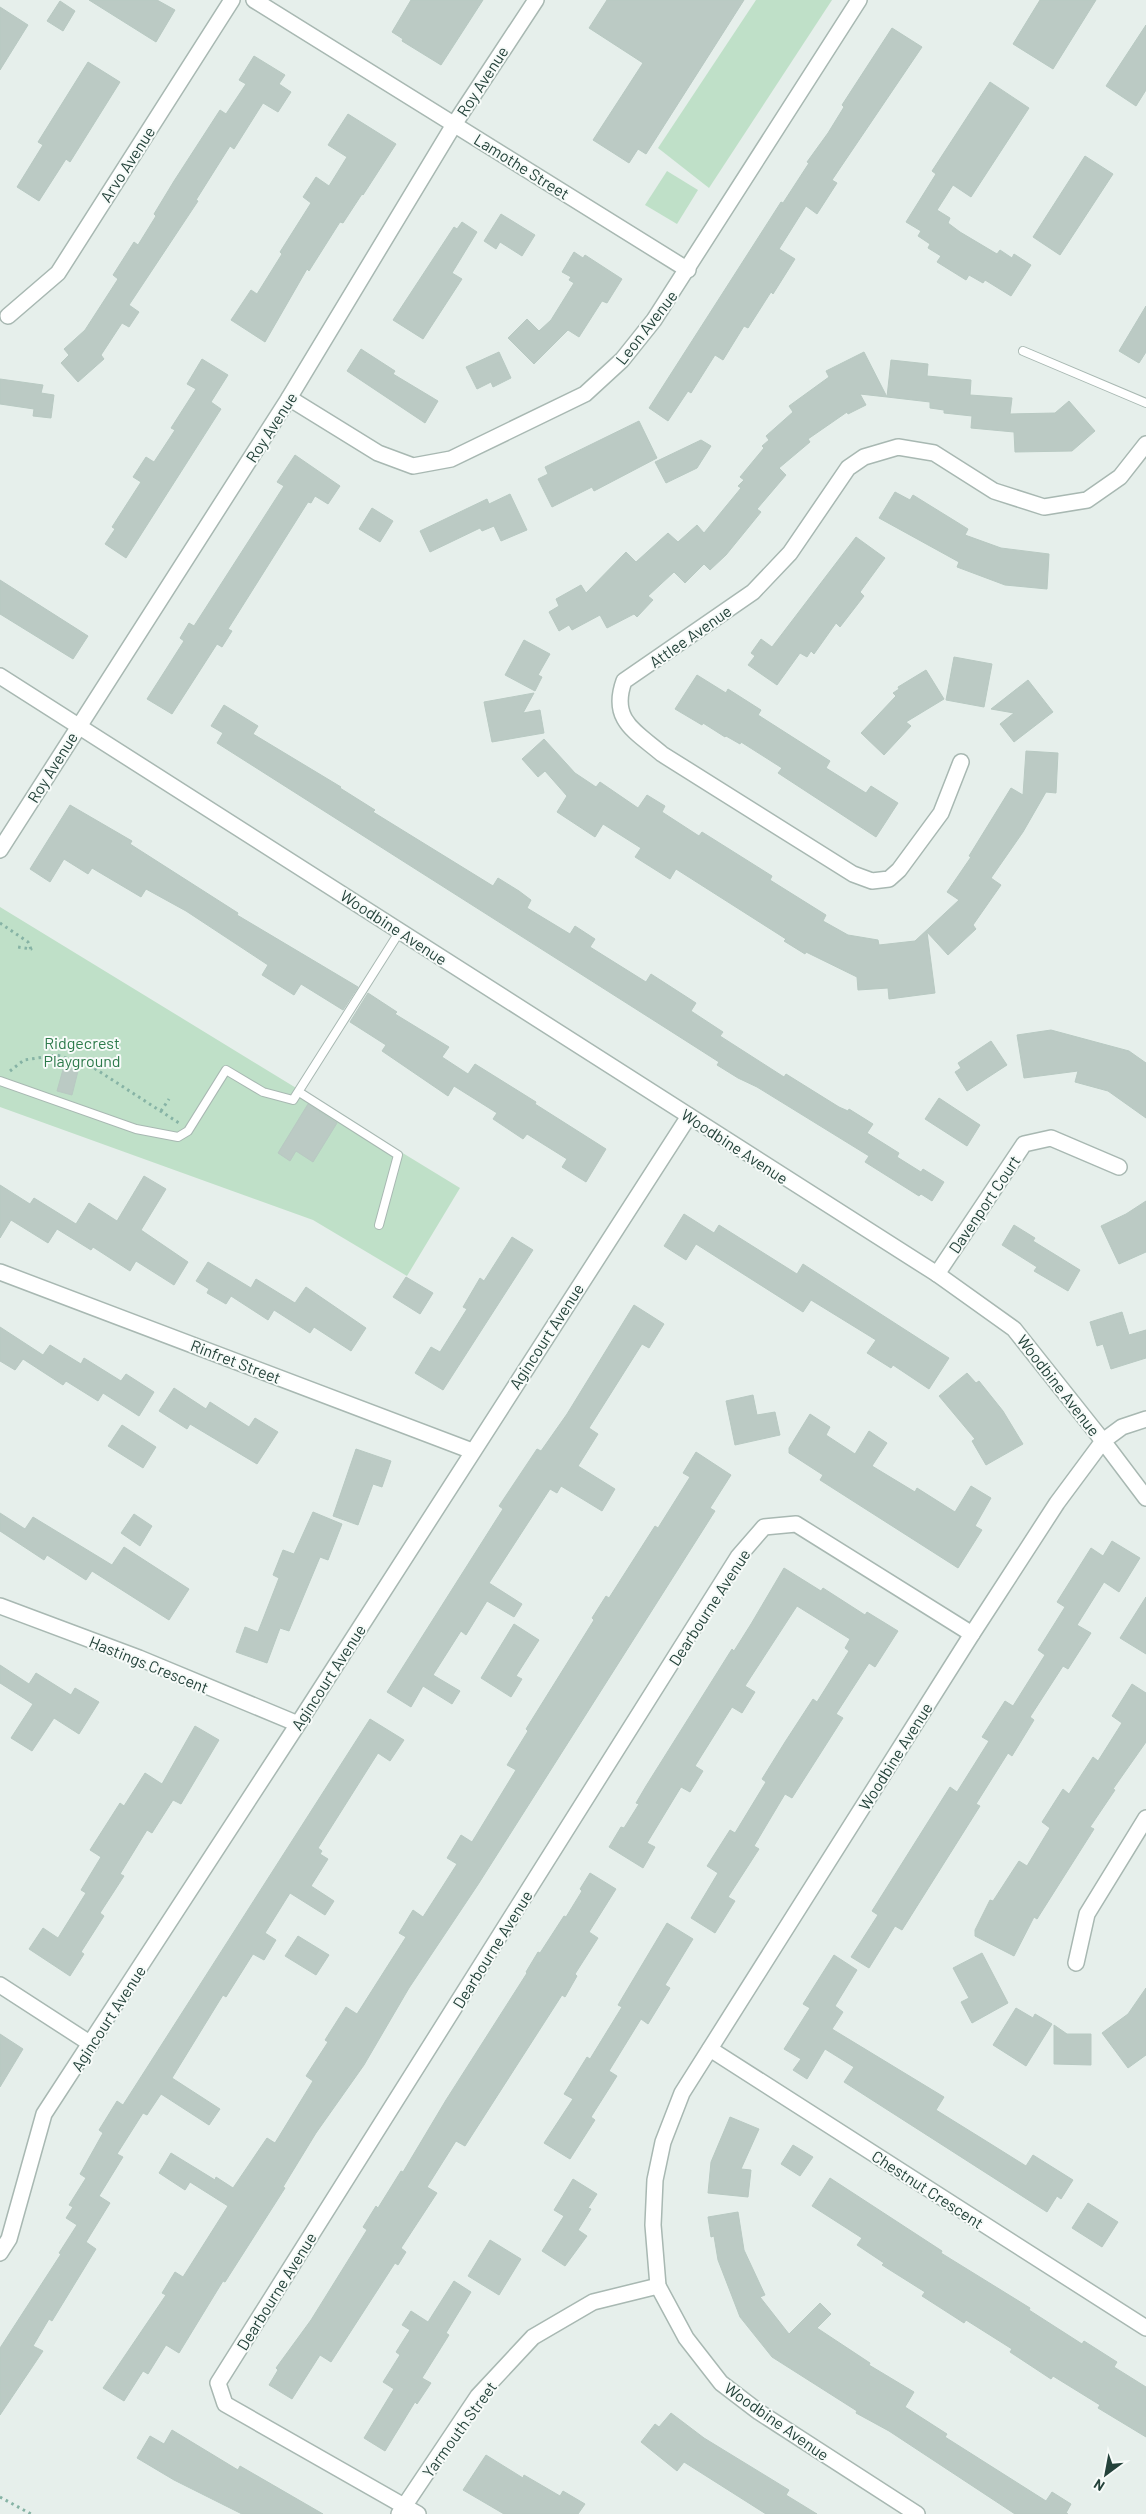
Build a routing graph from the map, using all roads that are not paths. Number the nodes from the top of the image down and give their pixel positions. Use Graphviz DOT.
graph roads {
  1 [pos="232,0"];
  2 [pos="254,0"];
  3 [pos="536,0"];
  4 [pos="859,0"];
  5 [pos="455,123"];
  6 [pos="688,270"];
  7 [pos="8,316"];
  8 [pos="1023,351"];
  9 [pos="289,398"];
  10 [pos="1146,404"];
  11 [pos="1146,444"];
  12 [pos="0,676"];
  13 [pos="78,725"];
  14 [pos="961,762"];
  15 [pos="0,850"];
  16 [pos="400,931"];
  17 [pos="1,1081"];
  18 [pos="299,1092"];
  19 [pos="688,1116"];
  20 [pos="1119,1167"];
  21 [pos="379,1225"];
  22 [pos="0,1272"];
  23 [pos="937,1274"];
  24 [pos="1146,1419"];
  25 [pos="1103,1441"];
  26 [pos="472,1451"];
  27 [pos="1146,1498"];
  28 [pos="0,1606"];
  29 [pos="972,1634"];
  30 [pos="298,1724"];
  31 [pos="1146,1818"];
  32 [pos="1076,1963"];
  33 [pos="0,1985"];
  34 [pos="91,2044"];
  35 [pos="710,2049"];
  36 [pos="0,2253"];
  37 [pos="658,2286"];
  38 [pos="1146,2328"];
  39 [pos="402,2510"];
  40 [pos="418,2514"];
  41 [pos="917,2514"];
  1 -- 7 [label="street, Arvo Avenue"];
  2 -- 5 [label="street, Lamothe Street"];
  3 -- 5 [label="street, Roy Avenue"];
  4 -- 6 [label="street, Leon Avenue"];
  5 -- 6 [label="street, Lamothe Street"];
  5 -- 9 [label="street, Roy Avenue"];
  6 -- 9 [label="street, Leon Avenue"];
  8 -- 10 [label="lane"];
  9 -- 13 [label="street, Roy Avenue"];
  11 -- 14 [label="street, Attlee Avenue"];
  12 -- 13 [label="street, Woodbine Avenue"];
  13 -- 15 [label="street, Roy Avenue"];
  13 -- 16 [label="street, Woodbine Avenue"];
  16 -- 18 [label="lane"];
  16 -- 19 [label="street, Woodbine Avenue"];
  17 -- 18 [label="lane"];
  18 -- 21 [label="lane"];
  19 -- 23 [label="street, Woodbine Avenue"];
  19 -- 26 [label="street, Agincourt Avenue"];
  20 -- 23 [label="street, Davenport Court"];
  22 -- 26 [label="street, Rinfret Street"];
  23 -- 25 [label="street, Woodbine Avenue"];
  24 -- 25 [label="street"];
  25 -- 27 [label="street"];
  25 -- 29 [label="street, Woodbine Avenue"];
  26 -- 30 [label="street, Agincourt Avenue"];
  28 -- 30 [label="street, Hastings Crescent"];
  29 -- 35 [label="street, Woodbine Avenue"];
  29 -- 39 [label="street, Dearbourne Avenue"];
  30 -- 34 [label="street, Agincourt Avenue"];
  31 -- 32 [label="street"];
  33 -- 34 [label="street"];
  34 -- 36 [label="street, Agincourt Avenue"];
  35 -- 37 [label="street, Woodbine Avenue"];
  35 -- 38 [label="street, Chestnut Crescent"];
  37 -- 39 [label="street, Yarmouth Street"];
  37 -- 41 [label="street, Woodbine Avenue"];
  39 -- 40 [label="street"];
}
